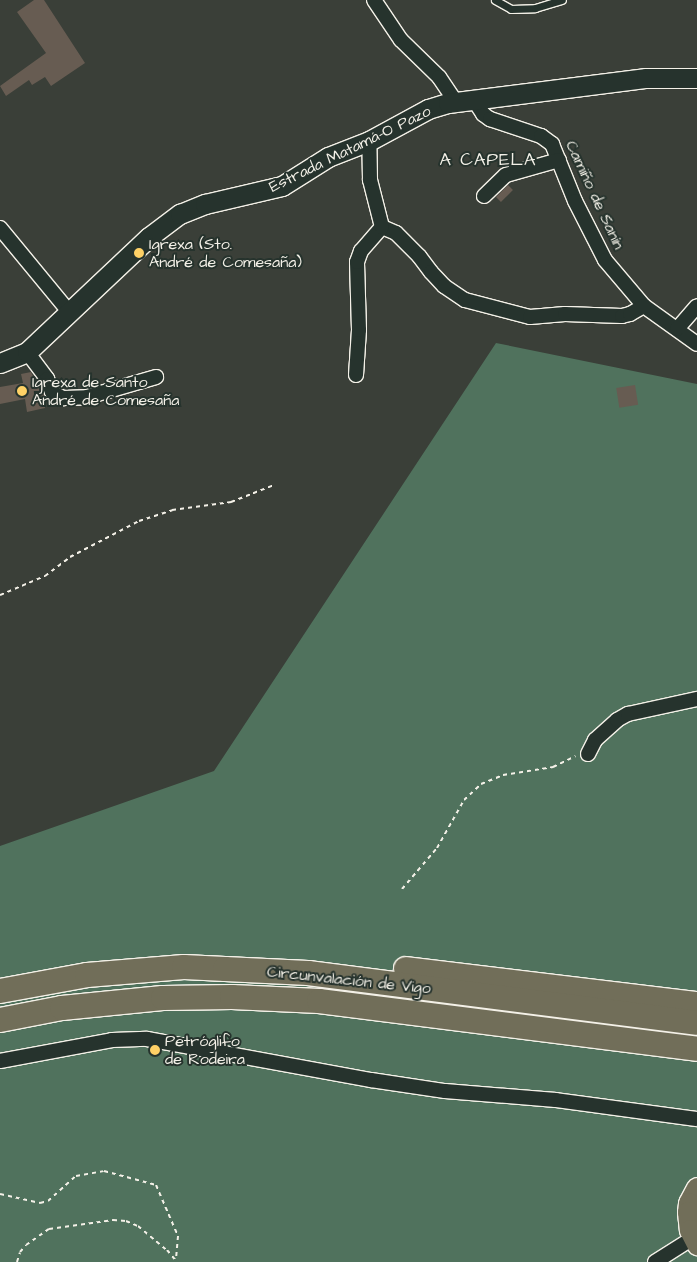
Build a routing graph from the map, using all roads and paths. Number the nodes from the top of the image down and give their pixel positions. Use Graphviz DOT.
graph roads {
  1 [pos="374,0"];
  2 [pos="494,0"];
  3 [pos="562,0"];
  4 [pos="697,78"];
  5 [pos="465,101"];
  6 [pos="369,141"];
  7 [pos="559,160"];
  8 [pos="484,196"];
  9 [pos="0,228"];
  10 [pos="382,228"];
  11 [pos="644,306"];
  12 [pos="697,306"];
  13 [pos="70,313"];
  14 [pos="677,329"];
  15 [pos="697,344"];
  16 [pos="27,352"];
  17 [pos="0,363"];
  18 [pos="356,375"];
  19 [pos="156,377"];
  20 [pos="274,485"];
  21 [pos="0,595"];
  22 [pos="697,699"];
  23 [pos="588,754"];
  24 [pos="402,888"];
  25 [pos="184,967"];
  26 [pos="0,991"];
  27 [pos="697,1004"];
  28 [pos="0,1020"];
  29 [pos="697,1023"];
  30 [pos="618,1039"];
  31 [pos="697,1049"];
  32 [pos="697,1061"];
  33 [pos="0,1062"];
  34 [pos="697,1119"];
  35 [pos="697,1188"];
  36 [pos="0,1194"];
  37 [pos="695,1241"];
  38 [pos="176,1261"];
  39 [pos="17,1262"];
  40 [pos="655,1262"];
  1 -- 5 [label="street, Camiño de Sanín"];
  2 -- 3 [label="lane"];
  4 -- 5 [label="street, Estrada Matamá-O Pazo"];
  5 -- 6 [label="street, Estrada Matamá-O Pazo"];
  5 -- 7 [label="street, Camiño de Sanín"];
  6 -- 10 [label="street"];
  6 -- 13 [label="street, Estrada Matamá-O Pazo"];
  7 -- 8 [label="street"];
  7 -- 11 [label="street, Camiño de Sanín"];
  9 -- 13 [label="street"];
  10 -- 11 [label="street"];
  10 -- 18 [label="street"];
  11 -- 14 [label="street, Camiño de Sanín"];
  12 -- 14 [label="street"];
  13 -- 16 [label="street, Estrada Matamá-O Pazo"];
  14 -- 15 [label="street, Camiño de Sanín"];
  16 -- 17 [label="street, Estrada Matamá-O Pazo"];
  16 -- 19 [label="street"];
  20 -- 21 [label="path"];
  22 -- 23 [label="street"];
  23 -- 24 [label="path"];
  25 -- 26 [label="highway, Circunvalación de Vigo"];
  25 -- 27 [label="highway"];
  25 -- 29 [label="highway, Circunvalación de Vigo"];
  28 -- 30 [label="highway, Circunvalación de Vigo"];
  30 -- 31 [label="highway, Circunvalación de Vigo"];
  30 -- 32 [label="highway"];
  33 -- 34 [label="street"];
  35 -- 37 [label="main road"];
  36 -- 38 [label="path"];
  37 -- 40 [label="street"];
  38 -- 39 [label="path"];
}
